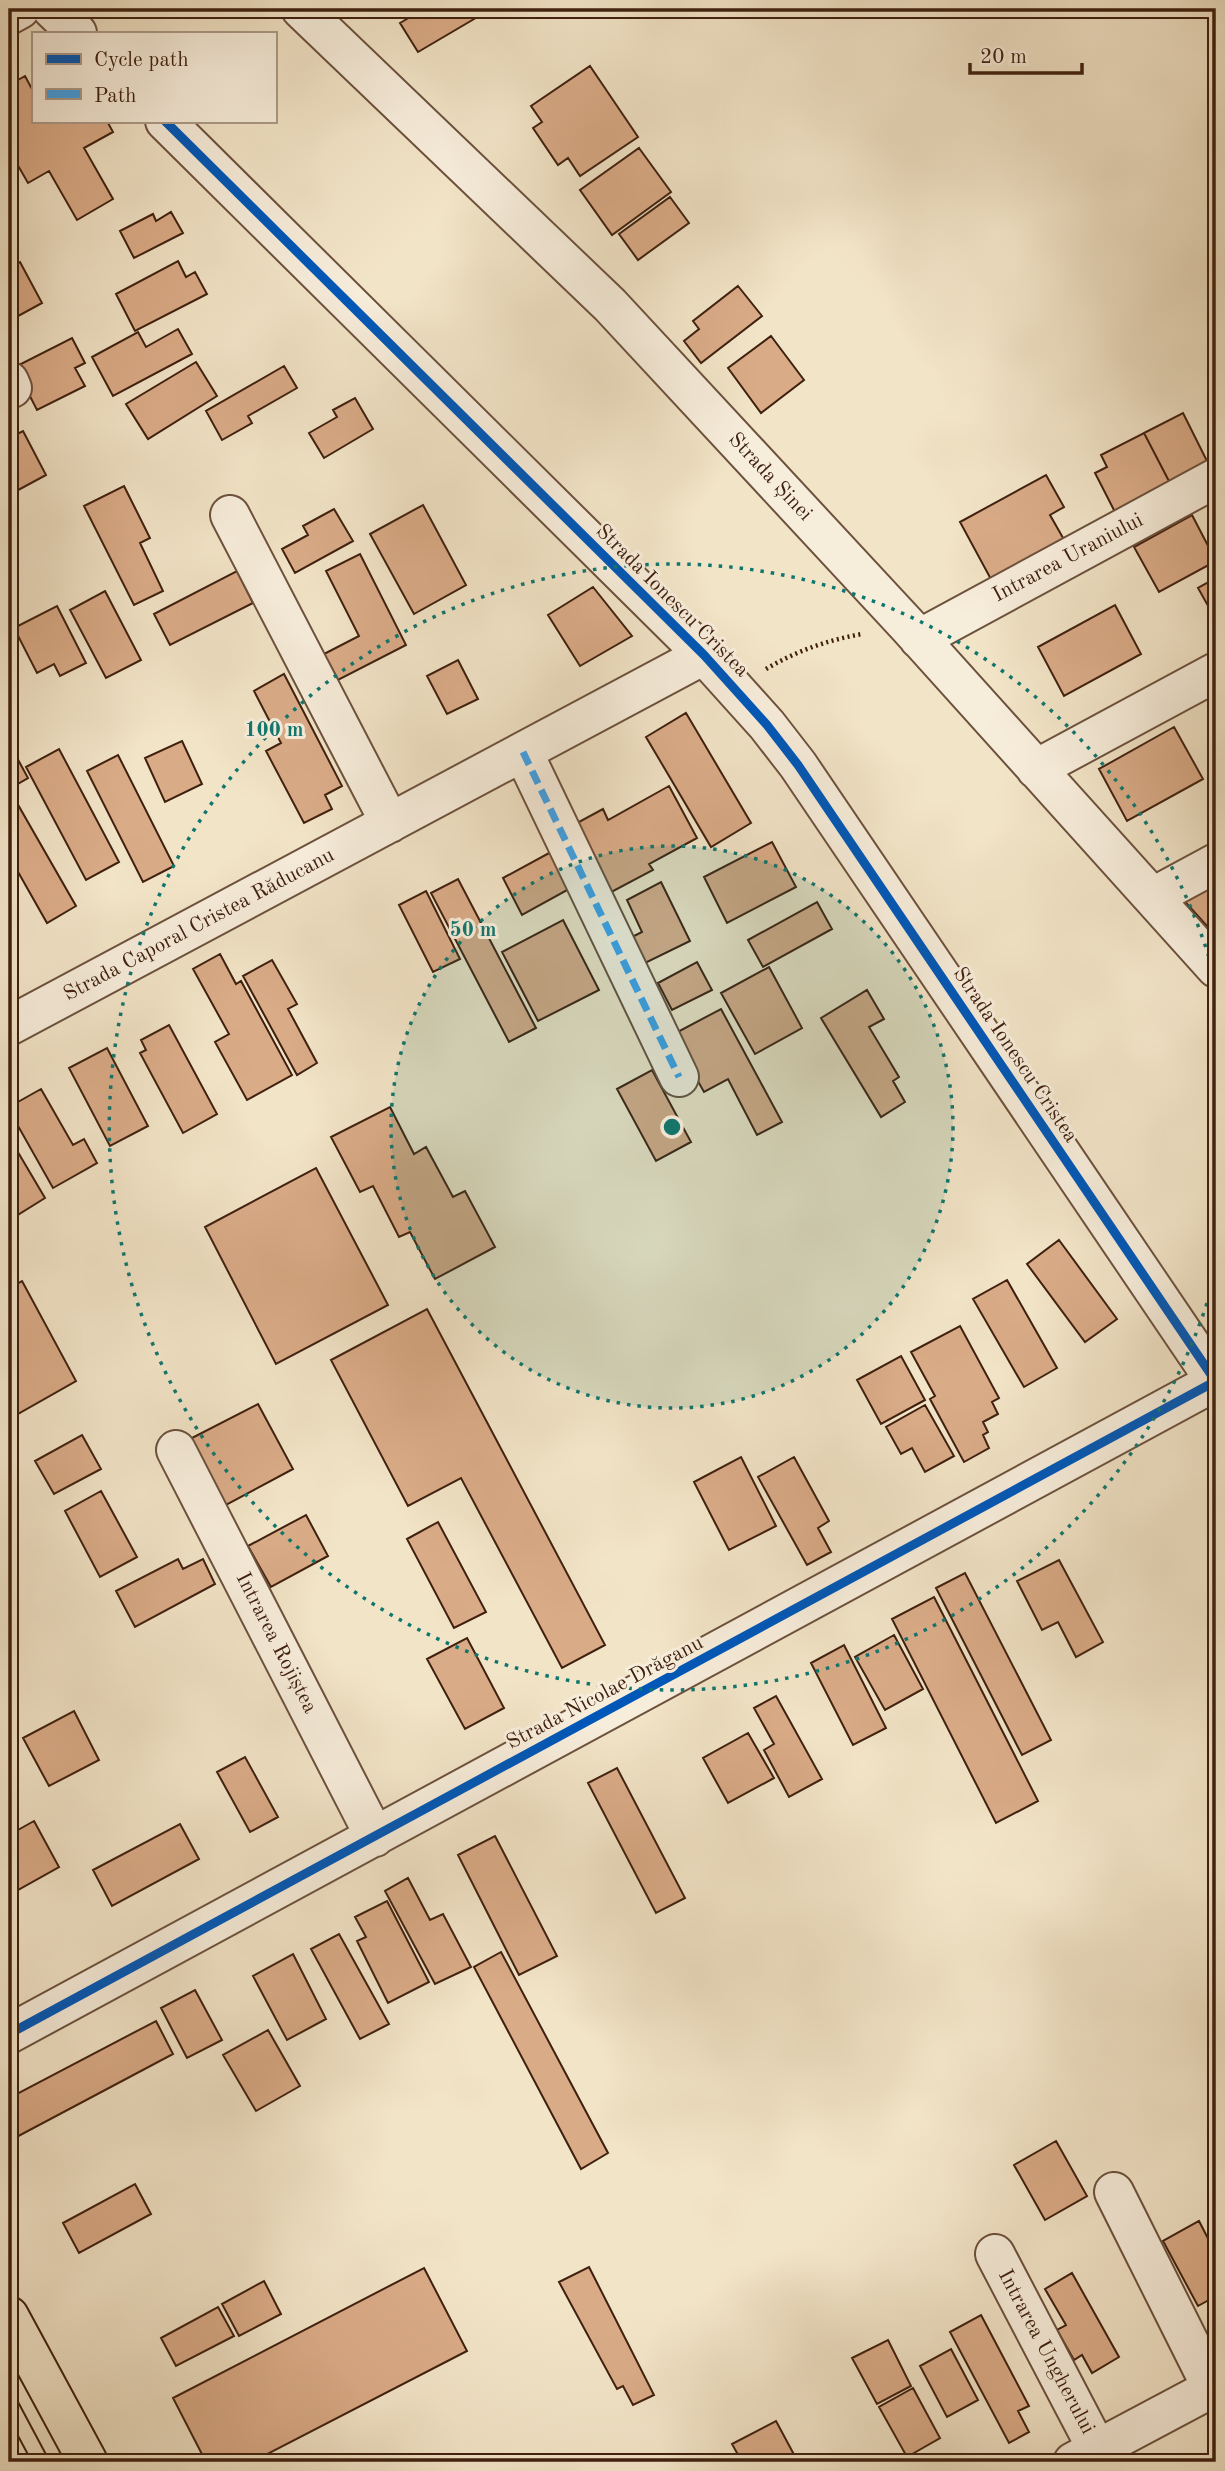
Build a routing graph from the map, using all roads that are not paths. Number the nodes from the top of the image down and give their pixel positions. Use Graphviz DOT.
graph roads {
  1 [pos="20,9"];
  2 [pos="52,9"];
  3 [pos="300,9"];
  4 [pos="9,15"];
  5 [pos="76,32"];
  6 [pos="166,122"];
  7 [pos="1216,478"];
  8 [pos="230,515"];
  9 [pos="913,632"];
  10 [pos="704,655"];
  11 [pos="1216,671"];
  12 [pos="523,752"];
  13 [pos="1036,769"];
  14 [pos="390,823"];
  15 [pos="1216,863"];
  16 [pos="1153,897"];
  17 [pos="1216,968"];
  18 [pos="9,1026"];
  19 [pos="679,1077"];
  20 [pos="1216,1382"];
  21 [pos="176,1450"];
  22 [pos="375,1837"];
  23 [pos="9,2034"];
  24 [pos="1114,2192"];
  25 [pos="995,2254"];
  26 [pos="9,2316"];
  27 [pos="1214,2387"];
  28 [pos="1085,2456"];
  29 [pos="88,2462"];
  1 -- 4 [label="street"];
  2 -- 5 [label="street"];
  3 -- 9 [label="street, Strada Șinei"];
  6 -- 10 [label="street, Strada Ionescu Cristea"];
  7 -- 9 [label="street, Intrarea Uraniului"];
  8 -- 14 [label="street"];
  9 -- 13 [label="street, Strada Șinei"];
  10 -- 12 [label="street, Strada Caporal Cristea Răducanu"];
  10 -- 20 [label="street, Strada Ionescu Cristea"];
  11 -- 13 [label="street"];
  12 -- 14 [label="street, Strada Caporal Cristea Răducanu"];
  12 -- 19 [label="street"];
  13 -- 16 [label="street, Strada Șinei"];
  14 -- 18 [label="street, Strada Caporal Cristea Răducanu"];
  15 -- 16 [label="street"];
  16 -- 17 [label="street, Strada Șinei"];
  20 -- 22 [label="street, Strada Nicolae Drăganu"];
  21 -- 22 [label="street, Intrarea Rojiștea"];
  22 -- 23 [label="street, Strada Nicolae Drăganu"];
  24 -- 27 [label="street"];
  25 -- 28 [label="street, Intrarea Ungherului"];
  26 -- 29 [label="main road"];
  27 -- 28 [label="street"];
}
